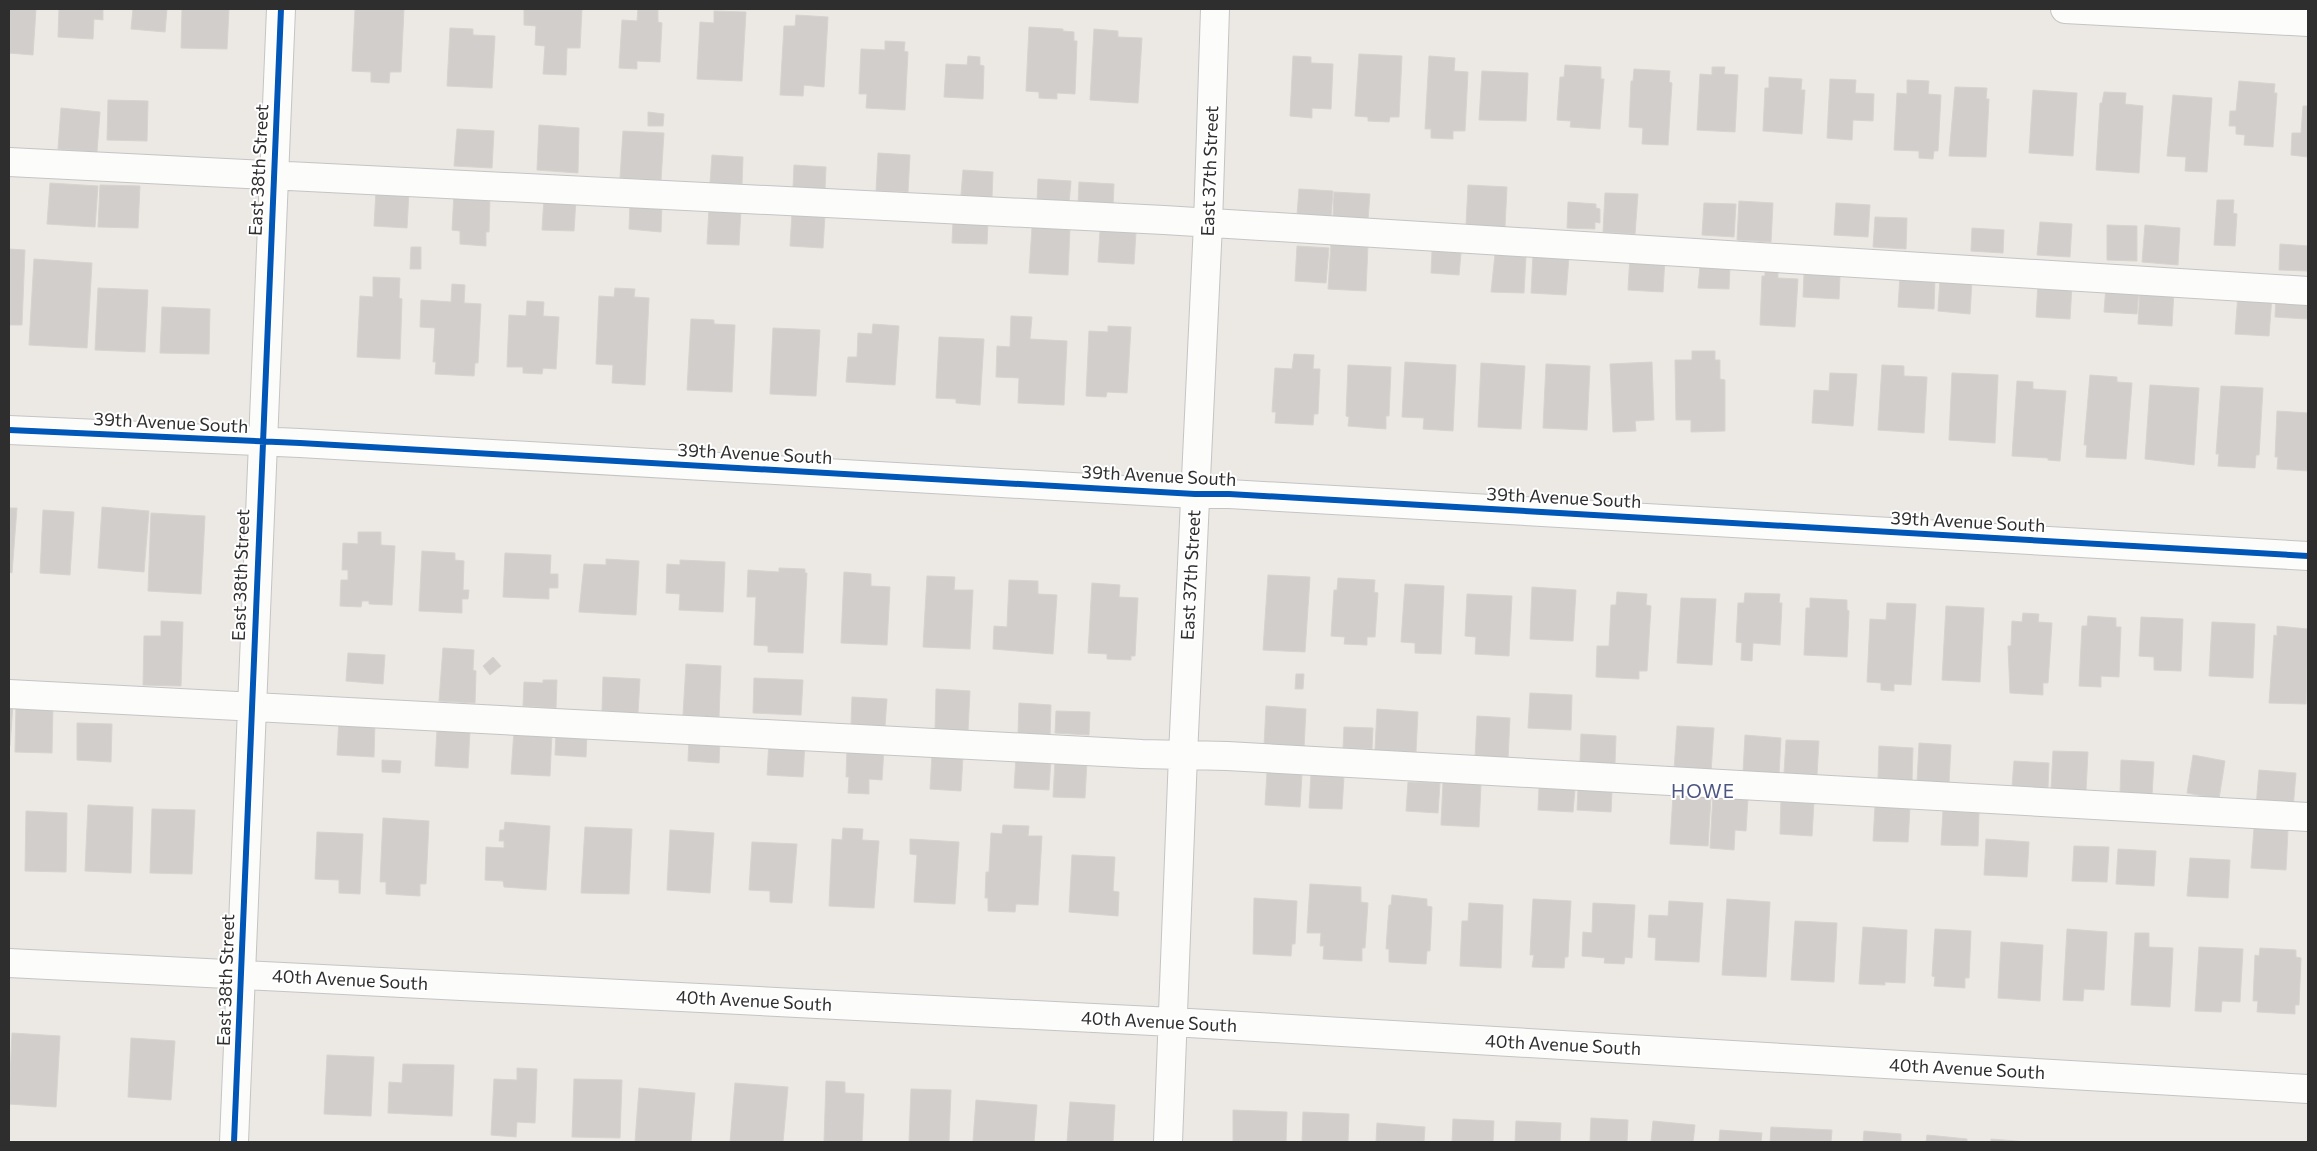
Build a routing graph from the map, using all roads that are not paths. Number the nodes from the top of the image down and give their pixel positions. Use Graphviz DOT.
graph roads {
  1 [pos="281,9"];
  2 [pos="1215,9"];
  3 [pos="2065,9"];
  4 [pos="2308,22"];
  5 [pos="9,162"];
  6 [pos="274,175"];
  7 [pos="1208,224"];
  8 [pos="2308,291"];
  9 [pos="9,430"];
  10 [pos="262,443"];
  11 [pos="1195,494"];
  12 [pos="2308,556"];
  13 [pos="9,694"];
  14 [pos="251,708"];
  15 [pos="1183,755"];
  16 [pos="2308,817"];
  17 [pos="9,962"];
  18 [pos="242,975"];
  19 [pos="1172,1022"];
  20 [pos="2308,1089"];
  21 [pos="234,1142"];
  22 [pos="1168,1142"];
  1 -- 6 [label="street, East 38th Street"];
  2 -- 7 [label="street, East 37th Street"];
  3 -- 4 [label="street"];
  5 -- 6 [label="street"];
  6 -- 7 [label="street"];
  6 -- 10 [label="street, East 38th Street"];
  7 -- 8 [label="street"];
  7 -- 11 [label="street, East 37th Street"];
  9 -- 10 [label="street, 39th Avenue South"];
  10 -- 11 [label="street, 39th Avenue South"];
  10 -- 14 [label="street, East 38th Street"];
  11 -- 12 [label="street, 39th Avenue South"];
  11 -- 15 [label="street, East 37th Street"];
  13 -- 14 [label="street"];
  14 -- 15 [label="street"];
  14 -- 18 [label="street, East 38th Street"];
  15 -- 16 [label="street"];
  15 -- 19 [label="street, East 37th Street"];
  17 -- 18 [label="street, 40th Avenue South"];
  18 -- 19 [label="street, 40th Avenue South"];
  18 -- 21 [label="street, East 38th Street"];
  19 -- 20 [label="street, 40th Avenue South"];
  19 -- 22 [label="street, East 37th Street"];
}
